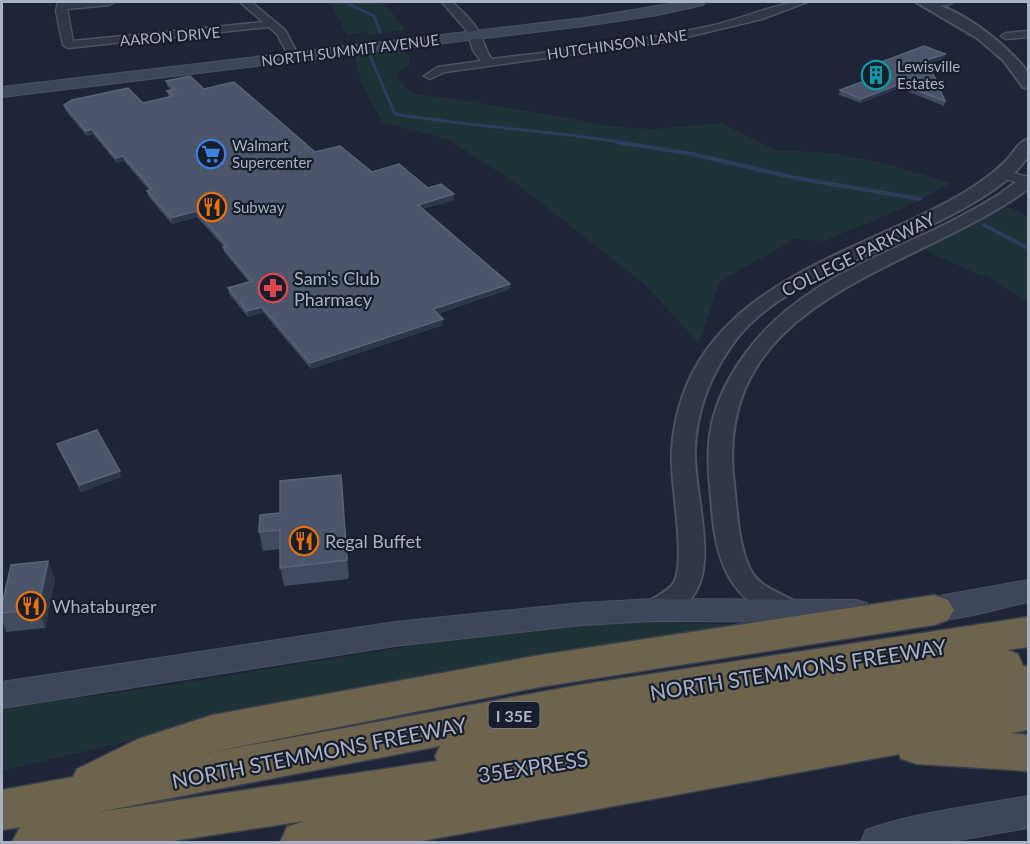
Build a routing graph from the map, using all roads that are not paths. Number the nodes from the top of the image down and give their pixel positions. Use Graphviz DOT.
graph roads {
  1 [pos="109,2"];
  2 [pos="245,2"];
  3 [pos="451,2"];
  4 [pos="658,2"];
  5 [pos="698,2"];
  6 [pos="802,2"];
  7 [pos="938,2"];
  8 [pos="62,4"];
  9 [pos="272,24"];
  10 [pos="472,31"];
  11 [pos="1029,34"];
  12 [pos="1006,36"];
  13 [pos="290,49"];
  14 [pos="1024,51"];
  15 [pos="307,55"];
  16 [pos="503,61"];
  17 [pos="489,63"];
  18 [pos="430,76"];
  19 [pos="1028,83"];
  20 [pos="2,84"];
  21 [pos="2,93"];
  22 [pos="1029,144"];
  23 [pos="1002,174"];
  24 [pos="1029,182"];
  25 [pos="892,236"];
  26 [pos="914,247"];
  27 [pos="700,383"];
  28 [pos="735,390"];
  29 [pos="1029,591"];
  30 [pos="655,610"];
  31 [pos="934,610"];
  32 [pos="792,613"];
  33 [pos="1029,633"];
  34 [pos="1029,660"];
  35 [pos="1029,682"];
  36 [pos="2,694"];
  37 [pos="1029,713"];
  38 [pos="871,743"];
  39 [pos="1029,753"];
  40 [pos="60,800"];
  41 [pos="2,810"];
  42 [pos="1029,812"];
  43 [pos="303,822"];
  44 [pos="36,843"];
  45 [pos="879,843"];
  1 -- 8 [label="street"];
  2 -- 9 [label="street"];
  3 -- 10 [label="street"];
  4 -- 10 [label="main road, NORTH SUMMIT AVENUE"];
  5 -- 10 [label="main road, NORTH SUMMIT AVENUE"];
  6 -- 16 [label="street, HUTCHINSON LANE"];
  7 -- 12 [label="street"];
  7 -- 19 [label="street"];
  8 -- 9 [label="street, AARON DRIVE"];
  9 -- 13 [label="street"];
  10 -- 13 [label="main road, NORTH SUMMIT AVENUE"];
  10 -- 15 [label="main road, NORTH SUMMIT AVENUE"];
  10 -- 16 [label="street"];
  10 -- 17 [label="street"];
  11 -- 12 [label="street"];
  12 -- 14 [label="street"];
  13 -- 15 [label="main road"];
  13 -- 20 [label="main road, NORTH SUMMIT AVENUE"];
  15 -- 21 [label="main road, NORTH SUMMIT AVENUE"];
  16 -- 17 [label="street, HUTCHINSON LANE"];
  17 -- 18 [label="street, HUTCHINSON LANE"];
  22 -- 23 [label="street, COLLEGE PARKWAY"];
  23 -- 24 [label="street"];
  23 -- 25 [label="street, COLLEGE PARKWAY"];
  24 -- 26 [label="street, COLLEGE PARKWAY"];
  25 -- 26 [label="street"];
  25 -- 27 [label="street, COLLEGE PARKWAY"];
  26 -- 28 [label="street, COLLEGE PARKWAY"];
  27 -- 28 [label="street"];
  27 -- 30 [label="street, COLLEGE PARKWAY"];
  28 -- 32 [label="street, COLLEGE PARKWAY"];
  29 -- 31 [label="main road, NORTH STEMMONS FREEWAY"];
  30 -- 32 [label="main road, NORTH STEMMONS FREEWAY"];
  30 -- 36 [label="main road, NORTH STEMMONS FREEWAY"];
  31 -- 32 [label="main road, NORTH STEMMONS FREEWAY"];
  31 -- 40 [label="highway"];
  33 -- 40 [label="highway, NORTH STEMMONS FREEWAY / I 35E"];
  34 -- 43 [label="highway"];
  35 -- 43 [label="highway, 35EXPRESS"];
  37 -- 38 [label="highway"];
  38 -- 39 [label="highway"];
  38 -- 43 [label="highway"];
  40 -- 41 [label="highway, NORTH STEMMONS FREEWAY / I 35E"];
  42 -- 45 [label="main road"];
  43 -- 44 [label="highway, 35EXPRESS"];
}
